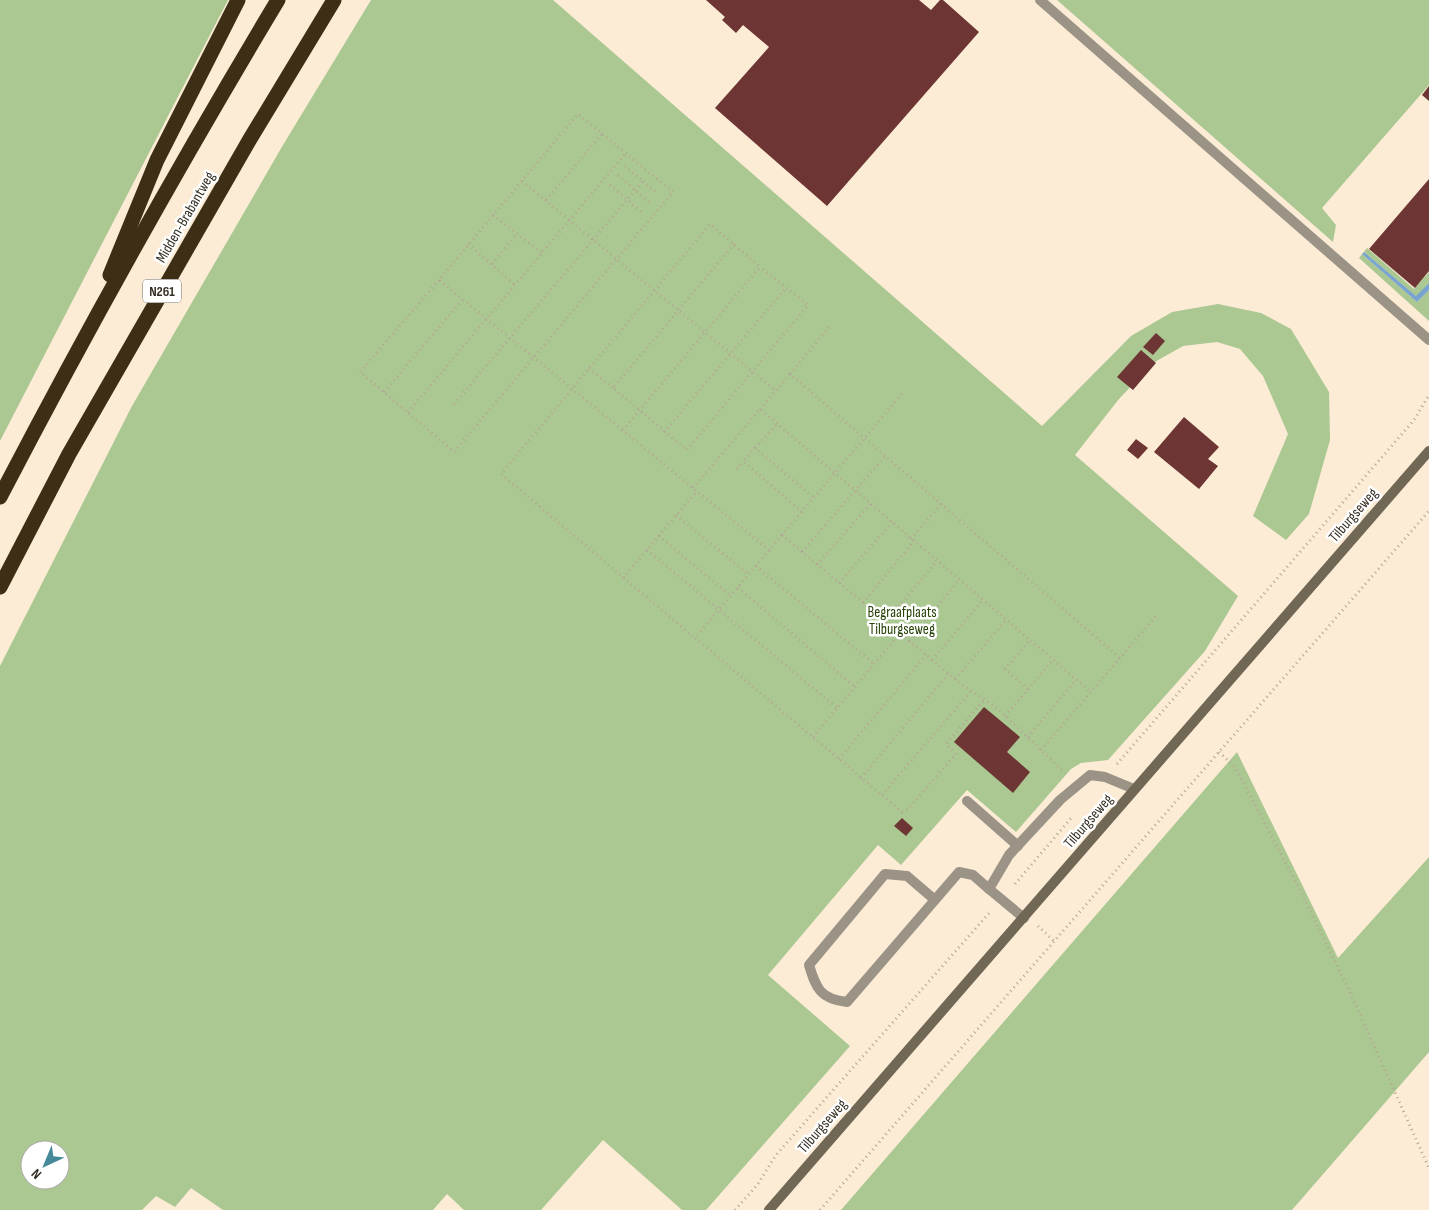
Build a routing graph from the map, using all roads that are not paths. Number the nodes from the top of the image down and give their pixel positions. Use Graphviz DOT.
graph roads {
  1 [pos="238,0"];
  2 [pos="278,0"];
  3 [pos="334,0"];
  4 [pos="1040,0"];
  5 [pos="83,338"];
  6 [pos="1429,340"];
  7 [pos="1429,451"];
  8 [pos="0,497"];
  9 [pos="0,587"];
  10 [pos="1134,789"];
  11 [pos="967,801"];
  12 [pos="1018,846"];
  13 [pos="989,889"];
  14 [pos="935,900"];
  15 [pos="1024,918"];
  16 [pos="769,1210"];
  1 -- 5 [label="highway"];
  2 -- 5 [label="highway, Midden-Brabantweg"];
  3 -- 9 [label="highway, Midden-Brabantweg / N261"];
  4 -- 6 [label="lane"];
  5 -- 8 [label="highway, Midden-Brabantweg"];
  7 -- 10 [label="street, Tilburgseweg"];
  10 -- 12 [label="lane"];
  10 -- 15 [label="street, Tilburgseweg"];
  11 -- 12 [label="lane"];
  12 -- 13 [label="lane"];
  13 -- 14 [label="lane"];
  13 -- 15 [label="lane"];
  14 -- 14 [label="lane"];
  15 -- 16 [label="street, Tilburgseweg"];
}
